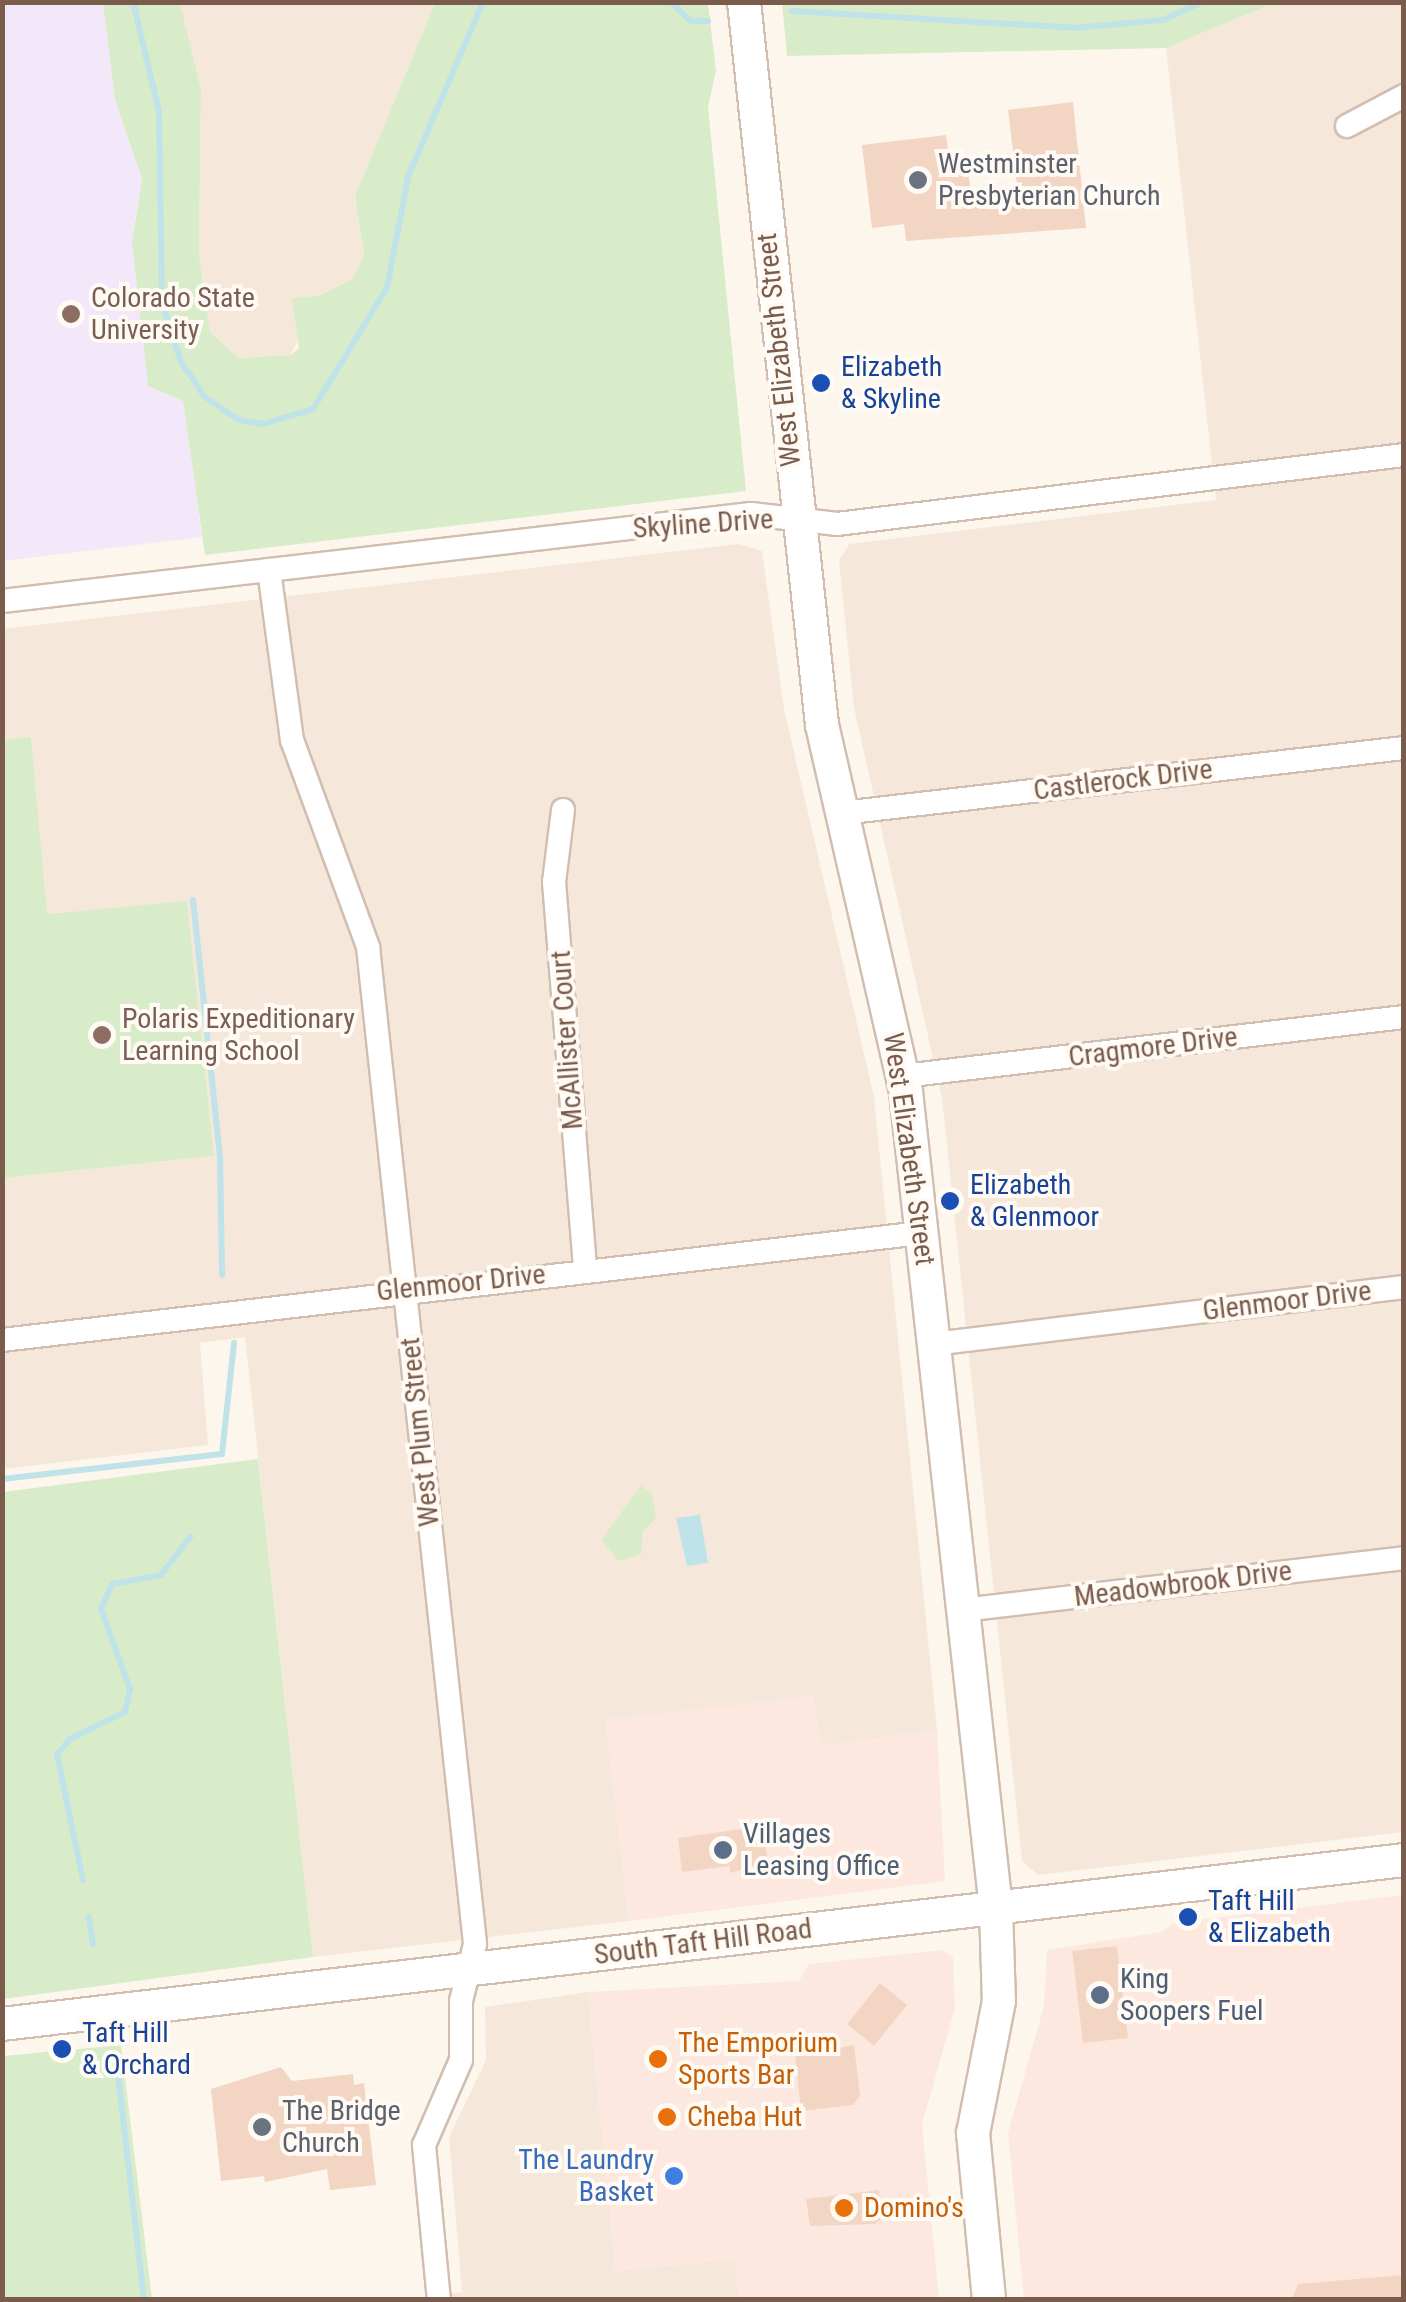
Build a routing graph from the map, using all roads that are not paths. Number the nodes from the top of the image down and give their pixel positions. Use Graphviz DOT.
graph roads {
  1 [pos="744,2"];
  2 [pos="1404,96"];
  3 [pos="1346,126"];
  4 [pos="1404,455"];
  5 [pos="797,519"];
  6 [pos="269,570"];
  7 [pos="2,601"];
  8 [pos="1404,748"];
  9 [pos="564,810"];
  10 [pos="842,813"];
  11 [pos="1404,1017"];
  12 [pos="903,1076"];
  13 [pos="921,1232"];
  14 [pos="584,1270"];
  15 [pos="1404,1286"];
  16 [pos="404,1289"];
  17 [pos="2,1340"];
  18 [pos="933,1344"];
  19 [pos="1404,1558"];
  20 [pos="963,1610"];
  21 [pos="1404,1860"];
  22 [pos="996,1908"];
  23 [pos="468,1970"];
  24 [pos="2,2024"];
  25 [pos="439,2300"];
  26 [pos="989,2300"];
  1 -- 5 [label="main road, West Elizabeth Street"];
  2 -- 3 [label="street"];
  4 -- 5 [label="street, Skyline Drive"];
  5 -- 6 [label="street, Skyline Drive"];
  5 -- 10 [label="main road, West Elizabeth Street"];
  6 -- 7 [label="street, Skyline Drive"];
  6 -- 16 [label="street, West Plum Street"];
  8 -- 10 [label="street, Castlerock Drive"];
  9 -- 14 [label="street, McAllister Court"];
  10 -- 12 [label="main road, West Elizabeth Street"];
  11 -- 12 [label="street, Cragmore Drive"];
  12 -- 13 [label="main road, West Elizabeth Street"];
  13 -- 14 [label="street, Glenmoor Drive"];
  13 -- 18 [label="main road, West Elizabeth Street"];
  14 -- 16 [label="street, Glenmoor Drive"];
  15 -- 18 [label="street, Glenmoor Drive"];
  16 -- 17 [label="street, Glenmoor Drive"];
  16 -- 23 [label="street, West Plum Street"];
  18 -- 20 [label="main road, West Elizabeth Street"];
  19 -- 20 [label="street, Meadowbrook Drive"];
  20 -- 22 [label="main road, West Elizabeth Street"];
  21 -- 22 [label="main road, South Taft Hill Road"];
  22 -- 23 [label="main road, South Taft Hill Road"];
  22 -- 26 [label="main road, West Elizabeth Street"];
  23 -- 24 [label="main road, South Taft Hill Road"];
  23 -- 25 [label="street, West Plum Street"];
}
